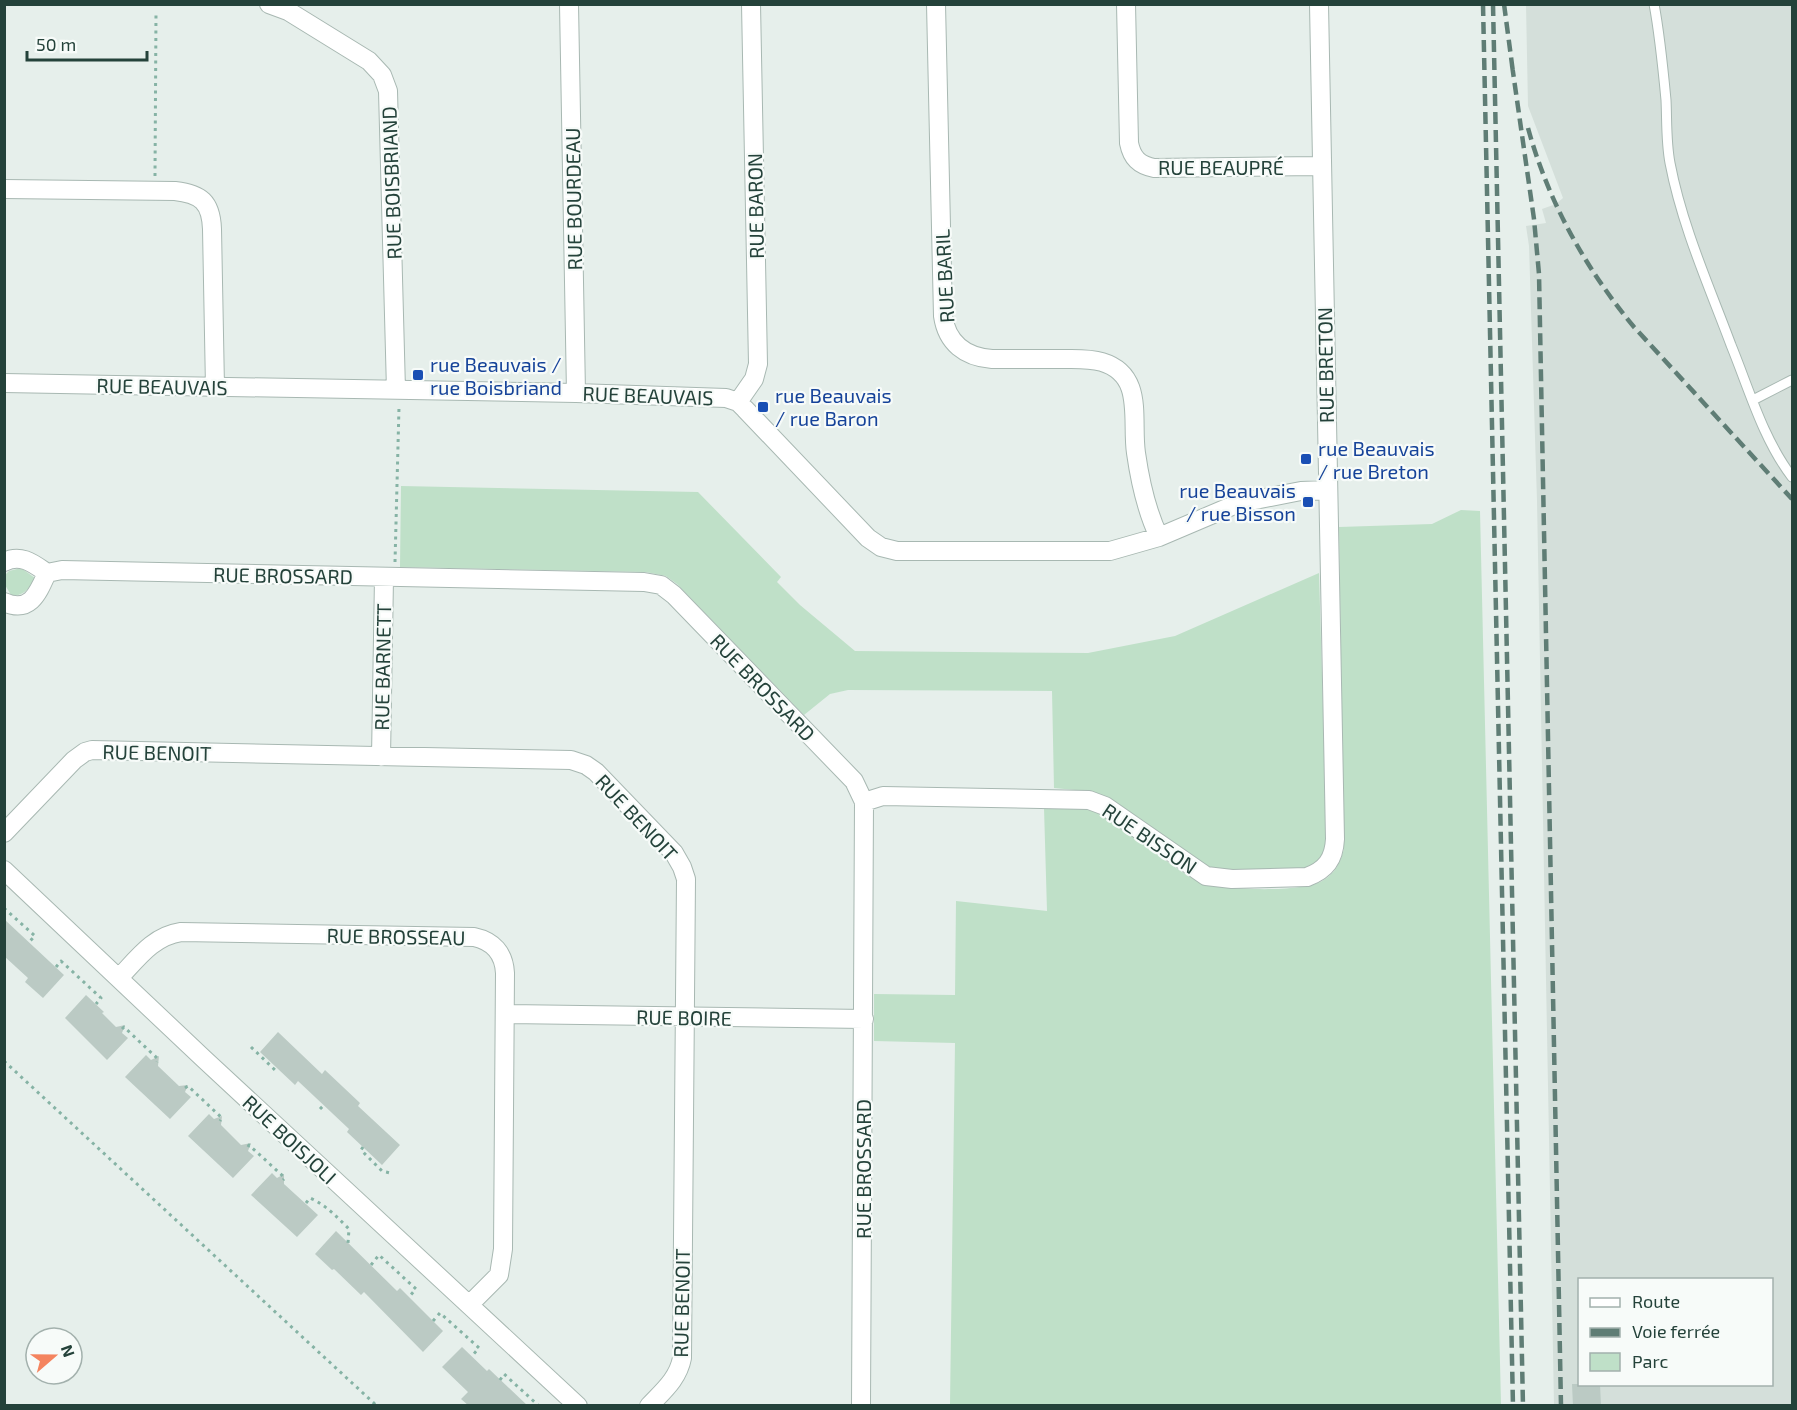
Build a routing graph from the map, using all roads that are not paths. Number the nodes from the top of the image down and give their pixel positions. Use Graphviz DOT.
graph roads {
  1 [pos="269,4"];
  2 [pos="569,4"];
  3 [pos="751,4"];
  4 [pos="936,4"];
  5 [pos="1126,4"];
  6 [pos="1318,4"];
  7 [pos="1654,4"];
  8 [pos="1322,166"];
  9 [pos="4,189"];
  10 [pos="1792,380"];
  11 [pos="4,383"];
  12 [pos="215,387"];
  13 [pos="576,393"];
  14 [pos="397,396"];
  15 [pos="1753,400"];
  16 [pos="738,402"];
  17 [pos="1792,477"];
  18 [pos="1327,490"];
  19 [pos="1159,537"];
  20 [pos="4,562"];
  21 [pos="389,572"];
  22 [pos="47,573"];
  23 [pos="4,602"];
  24 [pos="381,756"];
  25 [pos="864,801"];
  26 [pos="4,833"];
  27 [pos="1326,867"];
  28 [pos="4,870"];
  29 [pos="119,978"];
  30 [pos="505,1014"];
  31 [pos="685,1016"];
  32 [pos="864,1019"];
  33 [pos="469,1305"];
  34 [pos="578,1406"];
  35 [pos="649,1406"];
  36 [pos="861,1406"];
  1 -- 14 [label="street, RUE BOISBRIAND"];
  2 -- 13 [label="street, RUE BOURDEAU"];
  3 -- 16 [label="street, RUE BARON"];
  4 -- 19 [label="street, RUE BARIL"];
  5 -- 8 [label="street, RUE BEAUPRÉ"];
  6 -- 8 [label="street, RUE BRETON"];
  7 -- 15 [label="lane"];
  8 -- 18 [label="street, RUE BRETON"];
  9 -- 12 [label="street"];
  10 -- 15 [label="lane"];
  11 -- 12 [label="street, RUE BEAUVAIS"];
  12 -- 14 [label="street, RUE BEAUVAIS"];
  13 -- 14 [label="street, RUE BEAUVAIS"];
  13 -- 16 [label="street, RUE BEAUVAIS"];
  15 -- 17 [label="lane"];
  16 -- 19 [label="street, RUE BEAUVAIS"];
  18 -- 19 [label="street, RUE BEAUVAIS"];
  18 -- 27 [label="street, RUE BRETON"];
  20 -- 22 [label="street"];
  21 -- 22 [label="street, RUE BROSSARD"];
  21 -- 24 [label="street, RUE BARNETT"];
  21 -- 25 [label="street, RUE BROSSARD"];
  22 -- 23 [label="street"];
  24 -- 26 [label="street, RUE BENOIT"];
  24 -- 31 [label="street, RUE BENOIT"];
  25 -- 27 [label="street, RUE BISSON"];
  25 -- 32 [label="street, RUE BROSSARD"];
  28 -- 29 [label="street, RUE BOISJOLI"];
  29 -- 30 [label="street, RUE BROSSEAU"];
  29 -- 33 [label="street, RUE BOISJOLI"];
  30 -- 31 [label="street, RUE BOIRE"];
  30 -- 33 [label="street, RUE BROSSEAU"];
  31 -- 32 [label="street, RUE BOIRE"];
  31 -- 35 [label="street, RUE BENOIT"];
  32 -- 36 [label="street, RUE BROSSARD"];
  33 -- 34 [label="street, RUE BOISJOLI"];
}
